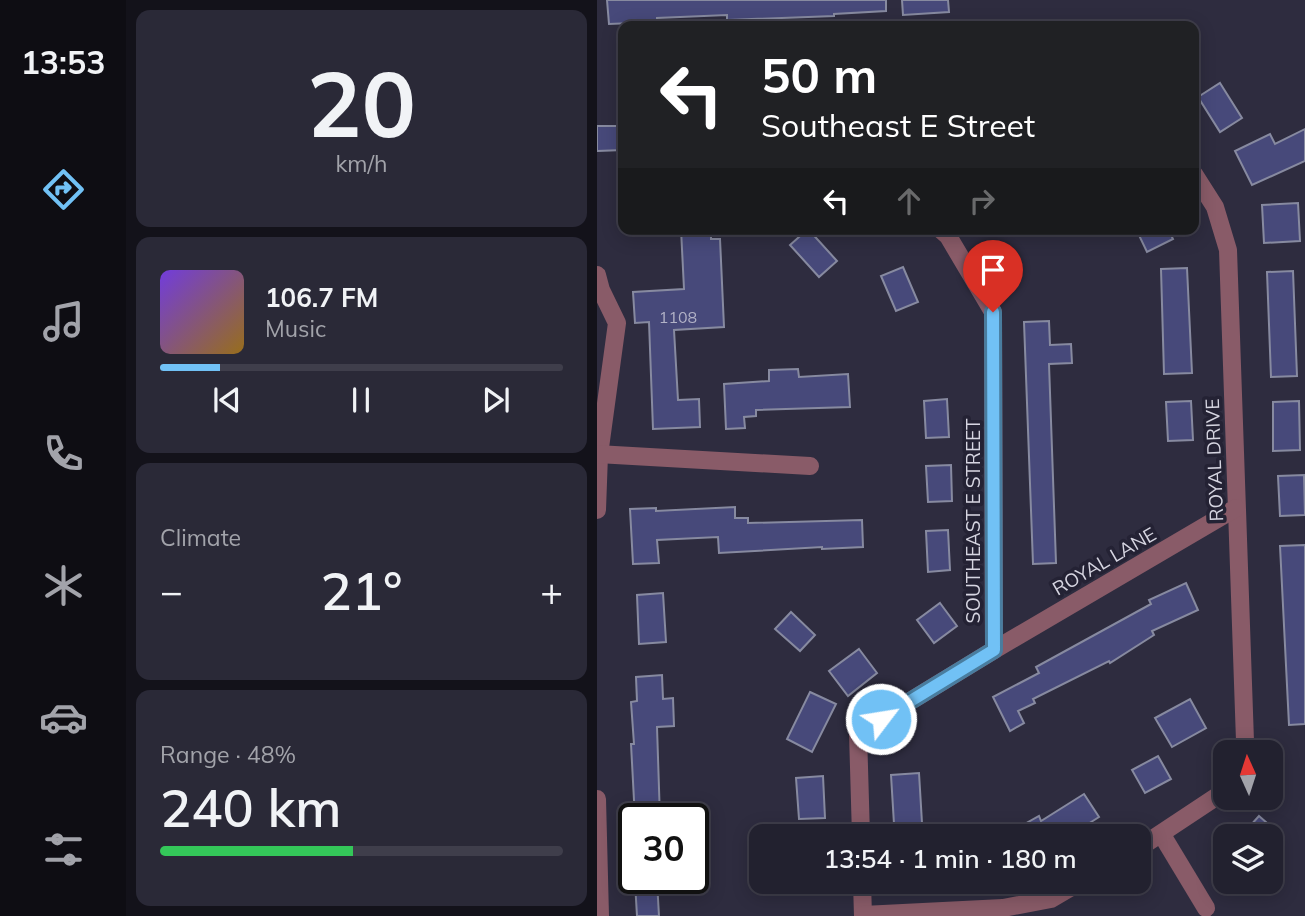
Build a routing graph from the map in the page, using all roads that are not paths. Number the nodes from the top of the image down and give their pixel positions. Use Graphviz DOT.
graph roads {
  1 [pos="1199,182"];
  2 [pos="947,235"];
  3 [pos="597,275"];
  4 [pos="598,454"];
  5 [pos="811,466"];
  6 [pos="1236,508"];
  7 [pos="597,510"];
  8 [pos="994,650"];
  9 [pos="1245,740"];
  10 [pos="597,799"];
  11 [pos="1213,799"];
  12 [pos="861,824"];
  13 [pos="1162,835"];
  14 [pos="1151,841"];
  15 [pos="862,894"];
  16 [pos="1060,894"];
  17 [pos="1206,908"];
  18 [pos="601,916"];
  19 [pos="863,916"];
  1 -- 6 [label="street, ROYAL DRIVE"];
  2 -- 8 [label="street, SOUTHEAST E STREET"];
  3 -- 4 [label="street"];
  4 -- 5 [label="street"];
  4 -- 7 [label="street"];
  6 -- 8 [label="street, ROYAL LANE"];
  6 -- 9 [label="street, ROYAL DRIVE"];
  8 -- 12 [label="street, SOUTHEAST E STREET"];
  10 -- 18 [label="street"];
  11 -- 13 [label="street"];
  13 -- 14 [label="street"];
  13 -- 17 [label="street"];
  15 -- 19 [label="street"];
  16 -- 19 [label="street"];
}
